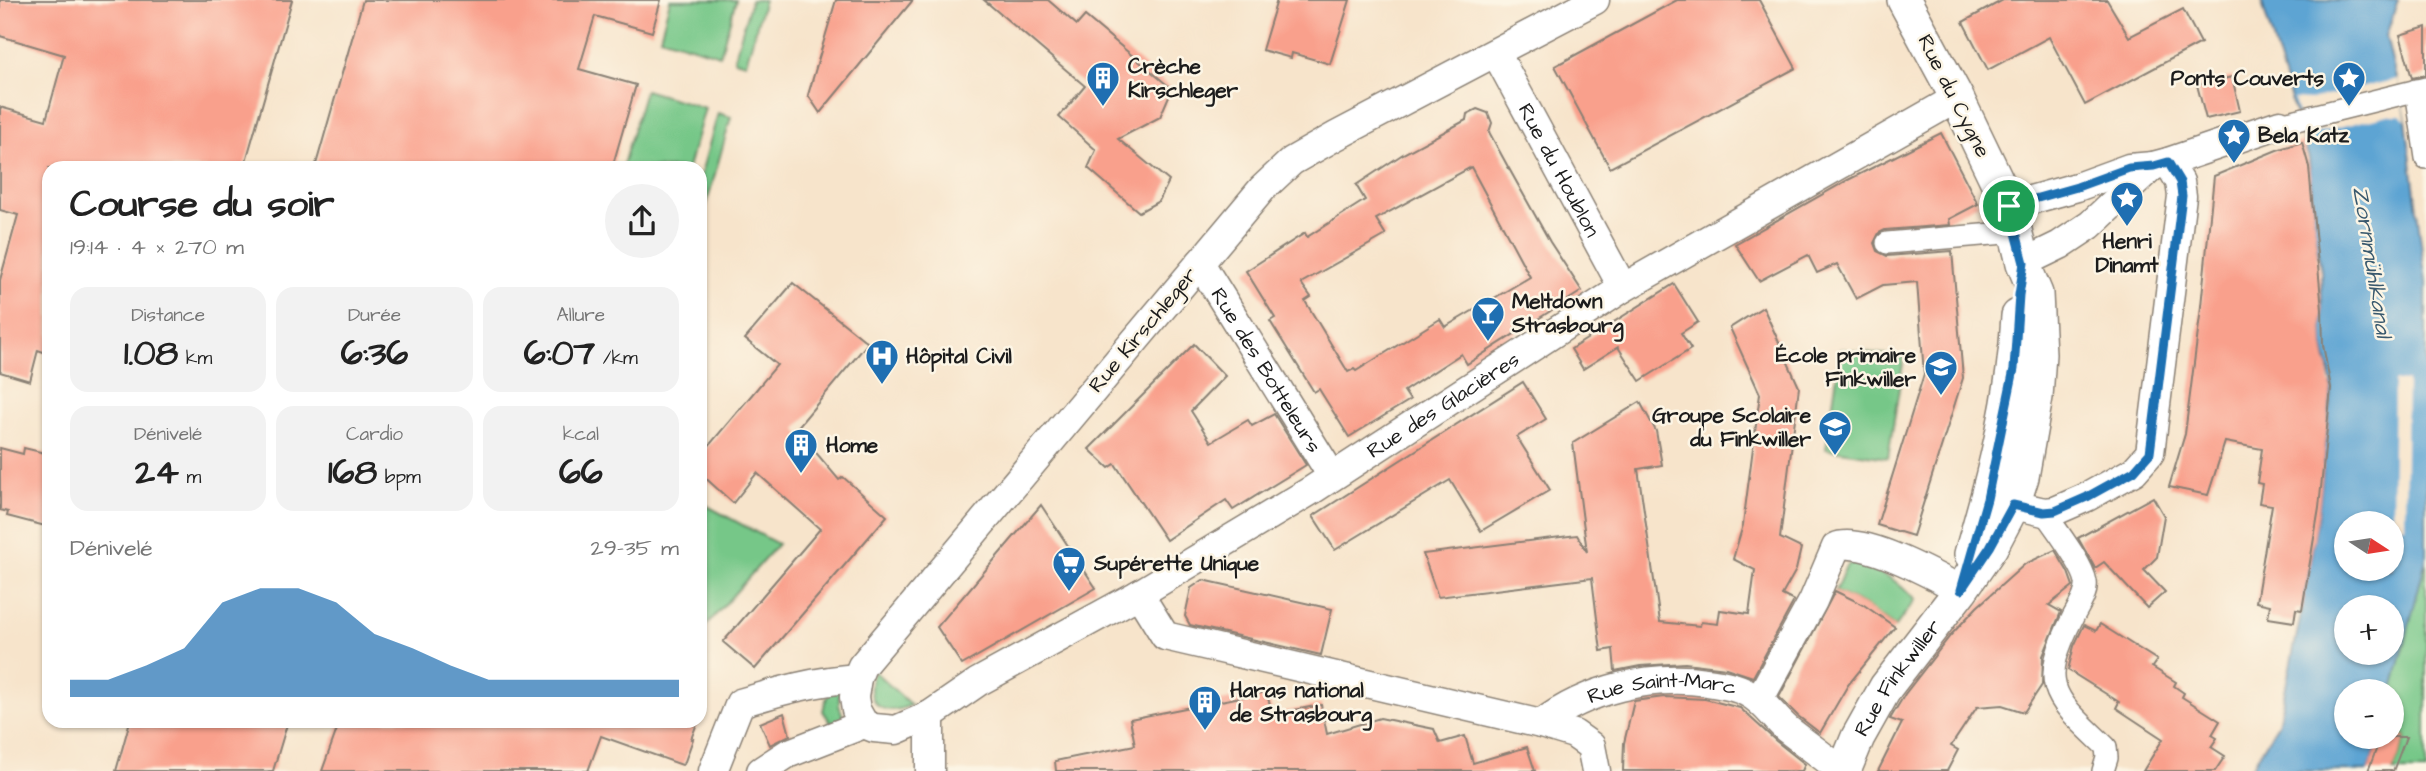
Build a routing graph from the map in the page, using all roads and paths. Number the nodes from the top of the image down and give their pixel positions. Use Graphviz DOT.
graph roads {
  1 [pos="1595,0"];
  2 [pos="1904,0"];
  3 [pos="1496,53"];
  4 [pos="2413,91"];
  5 [pos="1957,98"];
  6 [pos="2289,122"];
  7 [pos="2426,158"];
  8 [pos="2161,164"];
  9 [pos="2016,234"];
  10 [pos="1887,243"];
  11 [pos="1200,263"];
  12 [pos="1623,288"];
  13 [pos="1332,476"];
  14 [pos="2015,505"];
  15 [pos="1961,590"];
  16 [pos="1139,594"];
  17 [pos="857,678"];
  18 [pos="1759,700"];
  19 [pos="930,715"];
  20 [pos="864,724"];
  21 [pos="1541,724"];
  22 [pos="713,771"];
  23 [pos="761,771"];
  24 [pos="930,771"];
  25 [pos="1596,771"];
  26 [pos="1843,771"];
  27 [pos="2103,771"];
  1 -- 3 [label="street, Rue Kirschleger"];
  2 -- 5 [label="street, Rue du Cygne"];
  3 -- 11 [label="street, Rue Kirschleger"];
  3 -- 12 [label="street, Rue du Houblon"];
  4 -- 6 [label="street"];
  4 -- 7 [label="street"];
  5 -- 9 [label="street, Rue du Cygne"];
  5 -- 12 [label="street, Rue des Glacières"];
  6 -- 8 [label="street"];
  8 -- 9 [label="street"];
  8 -- 9 [label="street"];
  8 -- 14 [label="street"];
  9 -- 10 [label="street"];
  9 -- 14 [label="street, Rue Finkwiller"];
  11 -- 13 [label="street, Rue des Botteleurs"];
  11 -- 17 [label="street, Rue Kirschleger"];
  12 -- 13 [label="street, Rue des Glacières"];
  13 -- 16 [label="street, Rue des Glacières"];
  14 -- 15 [label="street, Rue Finkwiller"];
  14 -- 27 [label="street"];
  15 -- 18 [label="street"];
  15 -- 26 [label="street, Rue Finkwiller"];
  16 -- 19 [label="street, Rue des Glacières"];
  16 -- 21 [label="street"];
  17 -- 20 [label="street"];
  17 -- 22 [label="street"];
  18 -- 21 [label="street, Rue Saint-Marc"];
  18 -- 26 [label="street, Rue Saint-Marc"];
  19 -- 20 [label="street"];
  19 -- 24 [label="street"];
  20 -- 23 [label="street"];
  21 -- 25 [label="street, Rue Saint-Marc"];
}
